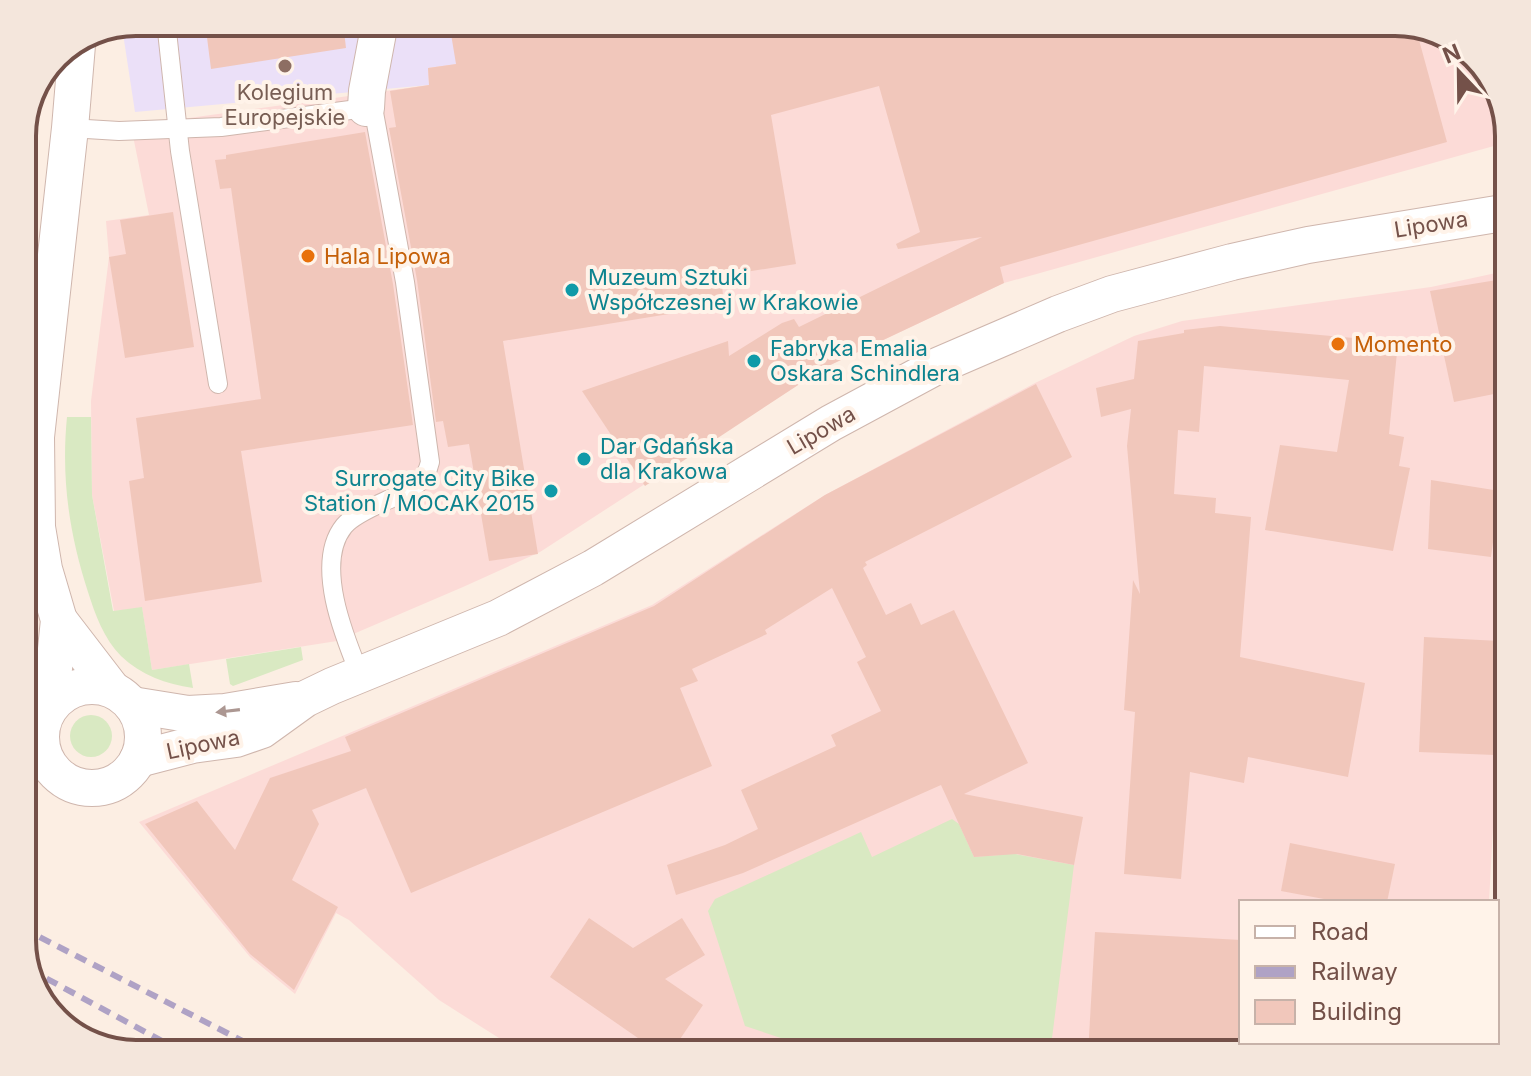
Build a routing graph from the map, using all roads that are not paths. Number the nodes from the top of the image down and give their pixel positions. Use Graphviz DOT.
graph roads {
  1 [pos="167,36"];
  2 [pos="377,36"];
  3 [pos="76,56"];
  4 [pos="366,108"];
  5 [pos="70,128"];
  6 [pos="177,130"];
  7 [pos="1495,214"];
  8 [pos="218,384"];
  9 [pos="59,620"];
  10 [pos="360,675"];
  11 [pos="122,697"];
  12 [pos="305,699"];
  13 [pos="37,726"];
  14 [pos="138,759"];
  15 [pos="36,777"];
  16 [pos="59,777"];
  1 -- 6 [label="lane"];
  2 -- 4 [label="street"];
  3 -- 5 [label="street"];
  4 -- 6 [label="lane"];
  4 -- 10 [label="lane"];
  5 -- 6 [label="lane"];
  5 -- 9 [label="street"];
  6 -- 8 [label="lane"];
  7 -- 10 [label="street, Lipowa"];
  9 -- 11 [label="street"];
  9 -- 13 [label="street"];
  10 -- 12 [label="street, Lipowa"];
  12 -- 11 [label="street, Lipowa, one-way"];
  11 -- 13 [label="street"];
  11 -- 14 [label="street"];
  12 -- 14 [label="street, Lipowa"];
  13 -- 16 [label="street"];
  14 -- 16 [label="street"];
  15 -- 16 [label="street"];
}
